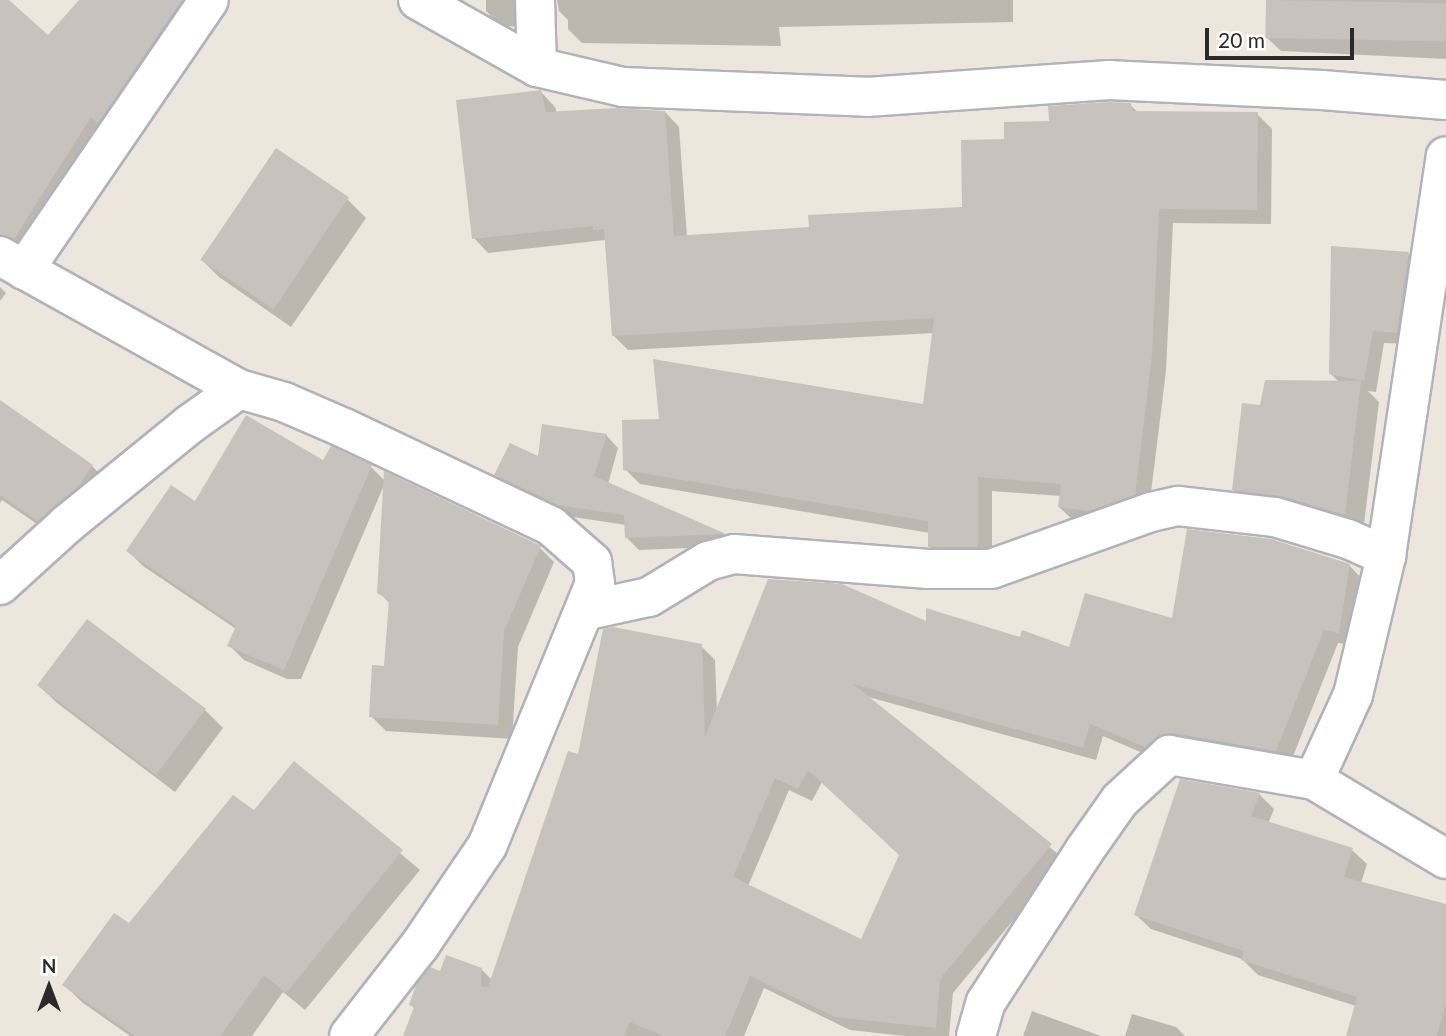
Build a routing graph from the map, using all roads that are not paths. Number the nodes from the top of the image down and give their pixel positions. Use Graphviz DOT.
graph roads {
  1 [pos="209,0"];
  2 [pos="418,0"];
  3 [pos="535,0"];
  4 [pos="537,67"];
  5 [pos="1446,100"];
  6 [pos="1446,156"];
  7 [pos="12,263"];
  8 [pos="239,389"];
  9 [pos="1386,556"];
  10 [pos="0,585"];
  11 [pos="584,611"];
  12 [pos="1314,780"];
  13 [pos="1446,859"];
  14 [pos="349,1036"];
  15 [pos="976,1036"];
  1 -- 7 [label="street"];
  2 -- 4 [label="street"];
  3 -- 4 [label="street"];
  4 -- 5 [label="street"];
  6 -- 9 [label="street"];
  7 -- 8 [label="street"];
  8 -- 10 [label="street"];
  8 -- 11 [label="street"];
  9 -- 11 [label="street"];
  9 -- 12 [label="street"];
  11 -- 14 [label="street"];
  12 -- 13 [label="street"];
  12 -- 15 [label="street"];
}
